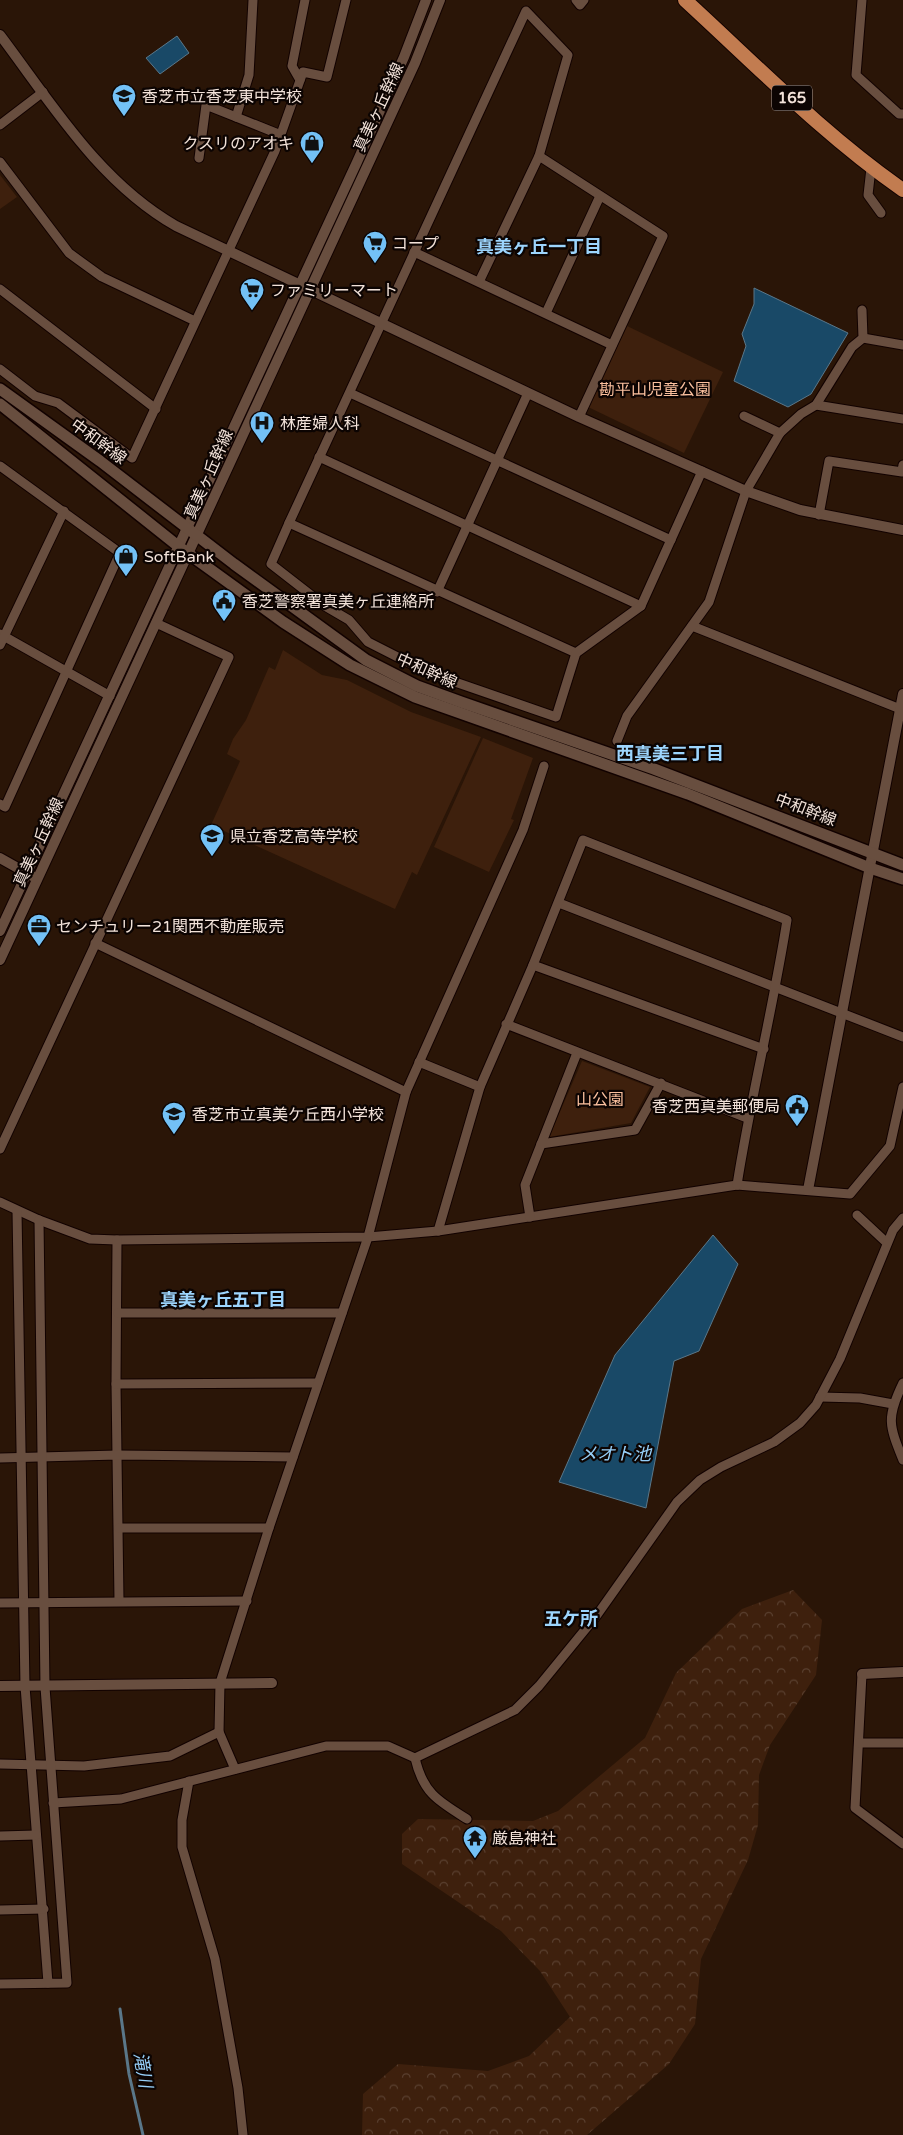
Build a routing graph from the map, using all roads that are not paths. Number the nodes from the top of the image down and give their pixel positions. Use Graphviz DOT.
graph roads {
  1 [pos="252,0"];
  2 [pos="305,0"];
  3 [pos="346,0"];
  4 [pos="426,0"];
  5 [pos="440,0"];
  6 [pos="576,0"];
  7 [pos="584,0"];
  8 [pos="685,0"];
  9 [pos="862,0"];
  10 [pos="0,35"];
  11 [pos="300,80"];
  12 [pos="43,92"];
  13 [pos="903,114"];
  14 [pos="236,117"];
  15 [pos="0,125"];
  16 [pos="281,134"];
  17 [pos="538,156"];
  18 [pos="199,158"];
  19 [pos="0,162"];
  20 [pos="871,168"];
  21 [pos="903,190"];
  22 [pos="600,196"];
  23 [pos="881,214"];
  24 [pos="227,251"];
  25 [pos="414,252"];
  26 [pos="479,282"];
  27 [pos="299,283"];
  28 [pos="0,289"];
  29 [pos="311,289"];
  30 [pos="862,310"];
  31 [pos="546,313"];
  32 [pos="195,321"];
  33 [pos="382,322"];
  34 [pos="863,338"];
  35 [pos="612,345"];
  36 [pos="903,345"];
  37 [pos="0,369"];
  38 [pos="0,389"];
  39 [pos="350,392"];
  40 [pos="528,393"];
  41 [pos="0,404"];
  42 [pos="816,405"];
  43 [pos="156,409"];
  44 [pos="744,416"];
  45 [pos="579,417"];
  46 [pos="903,419"];
  47 [pos="780,434"];
  48 [pos="319,458"];
  49 [pos="499,460"];
  50 [pos="0,466"];
  51 [pos="903,466"];
  52 [pos="702,471"];
  53 [pos="746,491"];
  54 [pos="64,511"];
  55 [pos="819,515"];
  56 [pos="289,523"];
  57 [pos="467,528"];
  58 [pos="903,530"];
  59 [pos="192,531"];
  60 [pos="671,540"];
  61 [pos="178,546"];
  62 [pos="189,555"];
  63 [pos="437,592"];
  64 [pos="641,606"];
  65 [pos="156,623"];
  66 [pos="692,626"];
  67 [pos="1,638"];
  68 [pos="576,653"];
  69 [pos="66,671"];
  70 [pos="903,694"];
  71 [pos="110,696"];
  72 [pos="902,709"];
  73 [pos="617,741"];
  74 [pos="544,766"];
  75 [pos="0,804"];
  76 [pos="873,853"];
  77 [pos="0,858"];
  78 [pos="903,865"];
  79 [pos="870,868"];
  80 [pos="27,873"];
  81 [pos="37,879"];
  82 [pos="903,879"];
  83 [pos="559,902"];
  84 [pos="0,931"];
  85 [pos="95,943"];
  86 [pos="0,960"];
  87 [pos="533,966"];
  88 [pos="776,986"];
  89 [pos="842,1013"];
  90 [pos="506,1024"];
  91 [pos="903,1037"];
  92 [pos="764,1049"];
  93 [pos="577,1053"];
  94 [pos="419,1062"];
  95 [pos="661,1083"];
  96 [pos="903,1086"];
  97 [pos="480,1087"];
  98 [pos="406,1092"];
  99 [pos="901,1108"];
  100 [pos="747,1118"];
  101 [pos="541,1144"];
  102 [pos="0,1149"];
  103 [pos="737,1185"];
  104 [pos="808,1190"];
  105 [pos="0,1202"];
  106 [pos="17,1211"];
  107 [pos="857,1215"];
  108 [pos="530,1217"];
  109 [pos="903,1218"];
  110 [pos="39,1220"];
  111 [pos="438,1232"];
  112 [pos="368,1237"];
  113 [pos="118,1240"];
  114 [pos="887,1243"];
  115 [pos="118,1313"];
  116 [pos="342,1313"];
  117 [pos="318,1383"];
  118 [pos="903,1383"];
  119 [pos="116,1384"];
  120 [pos="820,1397"];
  121 [pos="893,1404"];
  122 [pos="893,1434"];
  123 [pos="903,1438"];
  124 [pos="118,1455"];
  125 [pos="42,1457"];
  126 [pos="293,1457"];
  127 [pos="0,1458"];
  128 [pos="21,1458"];
  129 [pos="903,1460"];
  130 [pos="119,1528"];
  131 [pos="269,1528"];
  132 [pos="119,1601"];
  133 [pos="247,1601"];
  134 [pos="0,1603"];
  135 [pos="24,1603"];
  136 [pos="43,1603"];
  137 [pos="903,1672"];
  138 [pos="862,1674"];
  139 [pos="220,1683"];
  140 [pos="272,1683"];
  141 [pos="0,1686"];
  142 [pos="25,1686"];
  143 [pos="45,1687"];
  144 [pos="219,1732"];
  145 [pos="859,1743"];
  146 [pos="903,1743"];
  147 [pos="415,1758"];
  148 [pos="0,1764"];
  149 [pos="30,1764"];
  150 [pos="51,1765"];
  151 [pos="235,1769"];
  152 [pos="189,1781"];
  153 [pos="54,1803"];
  154 [pos="467,1818"];
  155 [pos="36,1835"];
  156 [pos="0,1836"];
  157 [pos="903,1844"];
  158 [pos="44,1909"];
  159 [pos="0,1910"];
  160 [pos="48,1983"];
  161 [pos="0,1984"];
  162 [pos="243,2135"];
  1 -- 14 [label="street"];
  2 -- 11 [label="street"];
  3 -- 11 [label="street"];
  4 -- 27 [label="street, 真美ヶ丘幹線"];
  5 -- 29 [label="street, 真美ヶ丘幹線"];
  6 -- 7 [label="street"];
  8 -- 20 [label="highway, 165"];
  9 -- 13 [label="street"];
  10 -- 12 [label="street"];
  11 -- 16 [label="street"];
  12 -- 15 [label="street"];
  12 -- 24 [label="street"];
  14 -- 16 [label="street"];
  14 -- 18 [label="street"];
  16 -- 24 [label="street"];
  17 -- 22 [label="street"];
  17 -- 25 [label="street"];
  17 -- 26 [label="street"];
  19 -- 32 [label="street"];
  20 -- 21 [label="highway, 165"];
  20 -- 23 [label="street"];
  22 -- 31 [label="street"];
  22 -- 35 [label="street"];
  24 -- 27 [label="street"];
  24 -- 32 [label="street"];
  25 -- 26 [label="street"];
  25 -- 33 [label="street"];
  26 -- 31 [label="street"];
  27 -- 29 [label="street"];
  27 -- 59 [label="street, 真美ヶ丘幹線"];
  28 -- 43 [label="street"];
  29 -- 33 [label="street"];
  29 -- 59 [label="street, 真美ヶ丘幹線"];
  30 -- 34 [label="street"];
  31 -- 35 [label="street"];
  32 -- 43 [label="street"];
  33 -- 39 [label="street"];
  33 -- 40 [label="street"];
  34 -- 36 [label="street"];
  34 -- 42 [label="street"];
  35 -- 45 [label="street"];
  37 -- 43 [label="street"];
  38 -- 59 [label="main road, 中和幹線"];
  39 -- 48 [label="street"];
  39 -- 49 [label="street"];
  40 -- 45 [label="street"];
  40 -- 49 [label="street"];
  41 -- 61 [label="main road, 中和幹線"];
  42 -- 46 [label="street"];
  42 -- 47 [label="street"];
  44 -- 47 [label="street"];
  45 -- 52 [label="street"];
  47 -- 53 [label="street"];
  48 -- 56 [label="street"];
  48 -- 57 [label="street"];
  49 -- 57 [label="street"];
  49 -- 60 [label="street"];
  50 -- 54 [label="street"];
  51 -- 55 [label="street"];
  52 -- 53 [label="street"];
  52 -- 60 [label="street"];
  53 -- 55 [label="street"];
  53 -- 66 [label="street"];
  54 -- 67 [label="street"];
  54 -- 69 [label="street"];
  55 -- 58 [label="street"];
  56 -- 63 [label="street"];
  56 -- 68 [label="street"];
  57 -- 63 [label="street"];
  57 -- 64 [label="street"];
  59 -- 61 [label="street, 真美ヶ丘幹線"];
  59 -- 62 [label="street, 真美ヶ丘幹線"];
  59 -- 76 [label="main road, 中和幹線"];
  60 -- 64 [label="street"];
  61 -- 62 [label="main road, 中和幹線"];
  61 -- 71 [label="street, 真美ヶ丘幹線"];
  62 -- 65 [label="street, 真美ヶ丘幹線"];
  62 -- 79 [label="main road, 中和幹線"];
  63 -- 68 [label="street"];
  64 -- 68 [label="street"];
  65 -- 81 [label="street, 真美ヶ丘幹線"];
  65 -- 85 [label="street"];
  66 -- 72 [label="street"];
  66 -- 73 [label="street"];
  67 -- 69 [label="street"];
  69 -- 71 [label="street"];
  69 -- 75 [label="street"];
  70 -- 72 [label="street"];
  71 -- 80 [label="street, 真美ヶ丘幹線"];
  72 -- 76 [label="street"];
  74 -- 94 [label="street"];
  76 -- 78 [label="main road, 中和幹線"];
  76 -- 79 [label="street"];
  77 -- 80 [label="street"];
  79 -- 82 [label="main road, 中和幹線"];
  79 -- 89 [label="street"];
  80 -- 81 [label="street"];
  80 -- 84 [label="street, 真美ヶ丘幹線"];
  81 -- 86 [label="street, 真美ヶ丘幹線"];
  83 -- 87 [label="street"];
  83 -- 88 [label="street"];
  83 -- 88 [label="street"];
  85 -- 98 [label="street"];
  85 -- 102 [label="street"];
  87 -- 90 [label="street"];
  87 -- 92 [label="street"];
  88 -- 89 [label="street"];
  88 -- 92 [label="street"];
  89 -- 91 [label="street"];
  89 -- 104 [label="street"];
  90 -- 93 [label="street"];
  90 -- 97 [label="street"];
  92 -- 100 [label="street"];
  93 -- 95 [label="street"];
  93 -- 101 [label="street"];
  94 -- 97 [label="street"];
  94 -- 98 [label="street"];
  95 -- 100 [label="street"];
  95 -- 101 [label="street"];
  96 -- 99 [label="street"];
  97 -- 111 [label="street"];
  98 -- 112 [label="street"];
  99 -- 104 [label="street"];
  100 -- 103 [label="street"];
  101 -- 108 [label="street"];
  103 -- 104 [label="street"];
  103 -- 108 [label="street"];
  105 -- 106 [label="street"];
  106 -- 110 [label="street"];
  106 -- 128 [label="street"];
  107 -- 114 [label="street"];
  108 -- 111 [label="street"];
  109 -- 114 [label="street"];
  110 -- 113 [label="street"];
  110 -- 125 [label="street"];
  111 -- 112 [label="street"];
  112 -- 113 [label="street"];
  112 -- 116 [label="street"];
  113 -- 115 [label="street"];
  114 -- 120 [label="street"];
  115 -- 116 [label="street"];
  115 -- 119 [label="street"];
  116 -- 117 [label="street"];
  117 -- 119 [label="street"];
  117 -- 126 [label="street"];
  118 -- 121 [label="street"];
  119 -- 124 [label="street"];
  120 -- 121 [label="street"];
  120 -- 147 [label="street"];
  121 -- 122 [label="street"];
  122 -- 123 [label="street"];
  122 -- 129 [label="street"];
  124 -- 125 [label="street"];
  124 -- 126 [label="street"];
  124 -- 130 [label="street"];
  125 -- 128 [label="street"];
  125 -- 136 [label="street"];
  126 -- 131 [label="street"];
  127 -- 128 [label="street"];
  128 -- 135 [label="street"];
  130 -- 131 [label="street"];
  130 -- 132 [label="street"];
  131 -- 133 [label="street"];
  132 -- 133 [label="street"];
  132 -- 136 [label="street"];
  133 -- 139 [label="street"];
  134 -- 135 [label="street"];
  135 -- 136 [label="street"];
  135 -- 142 [label="street"];
  136 -- 143 [label="street"];
  137 -- 138 [label="street"];
  138 -- 145 [label="street"];
  139 -- 140 [label="street"];
  139 -- 143 [label="street"];
  139 -- 144 [label="street"];
  141 -- 142 [label="street"];
  142 -- 143 [label="street"];
  142 -- 149 [label="street"];
  143 -- 150 [label="street"];
  144 -- 150 [label="street"];
  144 -- 151 [label="street"];
  145 -- 146 [label="street"];
  145 -- 157 [label="street"];
  147 -- 151 [label="street"];
  147 -- 154 [label="street"];
  148 -- 149 [label="street"];
  149 -- 150 [label="street"];
  149 -- 155 [label="street"];
  150 -- 153 [label="street"];
  151 -- 152 [label="street"];
  152 -- 153 [label="street"];
  152 -- 162 [label="street"];
  153 -- 160 [label="street"];
  155 -- 156 [label="street"];
  155 -- 158 [label="street"];
  158 -- 159 [label="street"];
  158 -- 160 [label="street"];
  160 -- 161 [label="street"];
}
